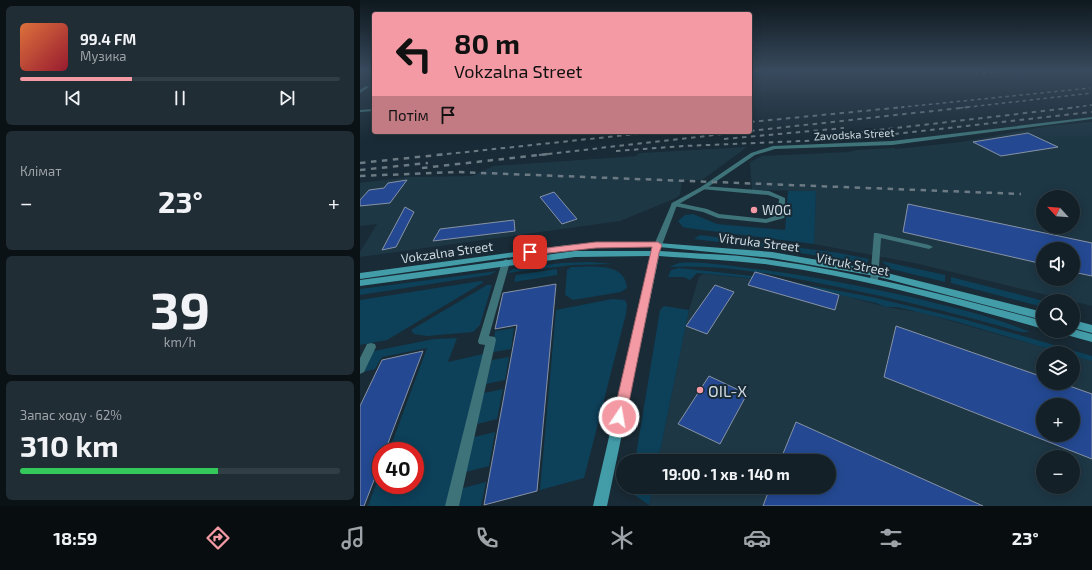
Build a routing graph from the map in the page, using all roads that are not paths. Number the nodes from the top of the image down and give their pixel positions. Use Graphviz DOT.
graph roads {
  1 [pos="372,110"];
  2 [pos="360,111"];
  3 [pos="1092,118"];
  4 [pos="703,188"];
  5 [pos="674,204"];
  6 [pos="929,247"];
  7 [pos="656,249"];
  8 [pos="506,262"];
  9 [pos="360,276"];
  10 [pos="874,277"];
  11 [pos="360,282"];
  12 [pos="1036,314"];
  13 [pos="1036,323"];
  14 [pos="1080,326"];
  15 [pos="1092,329"];
  16 [pos="1080,335"];
  17 [pos="1092,338"];
  18 [pos="371,347"];
  19 [pos="360,369"];
  20 [pos="452,506"];
  21 [pos="600,506"];
  1 -- 2 [label="street"];
  3 -- 4 [label="street, Zavodska Street"];
  4 -- 5 [label="street, Zavodska Street"];
  4 -- 5 [label="street"];
  5 -- 7 [label="street"];
  6 -- 10 [label="street"];
  7 -- 8 [label="main road"];
  7 -- 9 [label="main road, Vokzalna Street"];
  7 -- 10 [label="main road, Vitruka Street"];
  7 -- 21 [label="main road"];
  8 -- 11 [label="main road"];
  8 -- 20 [label="street"];
  10 -- 12 [label="main road, Vitruka Street"];
  10 -- 13 [label="main road, Vitruk Street"];
  14 -- 15 [label="main road"];
  16 -- 17 [label="main road"];
  18 -- 19 [label="street"];
}
